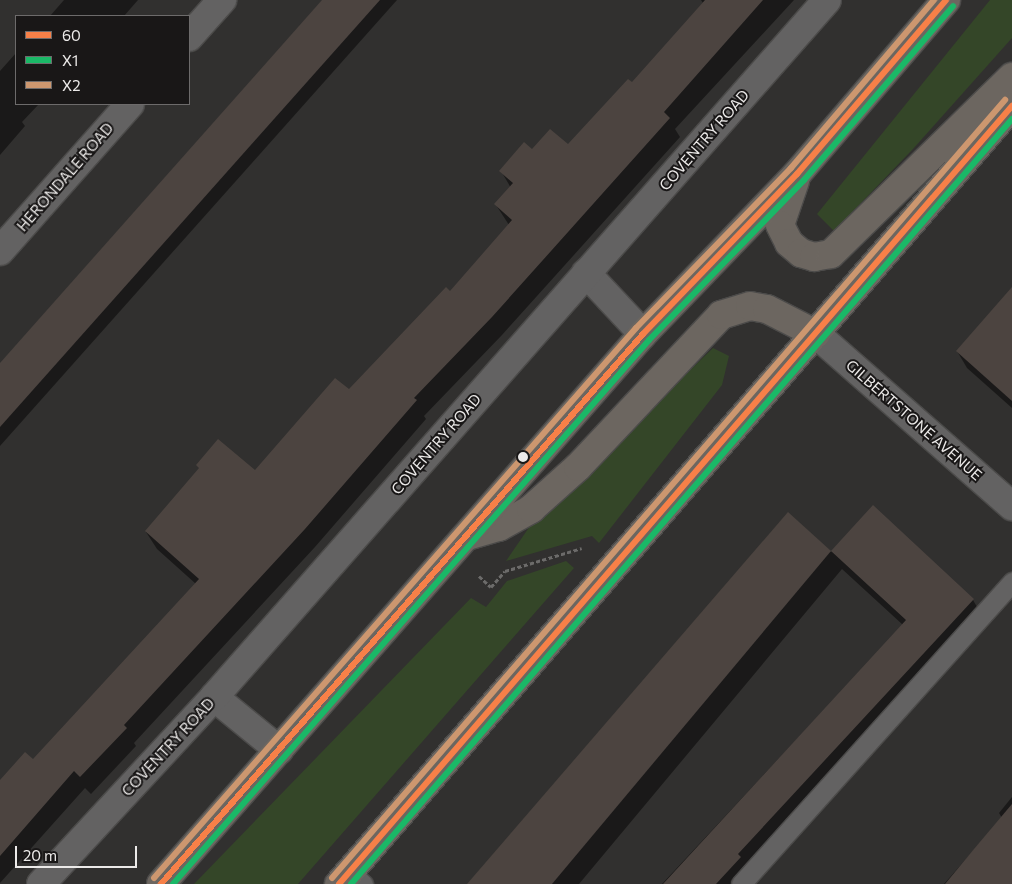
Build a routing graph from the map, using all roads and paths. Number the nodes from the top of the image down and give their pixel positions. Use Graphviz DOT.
graph roads {
  1 [pos="222,0"];
  2 [pos="827,0"];
  3 [pos="946,0"];
  4 [pos="190,37"];
  5 [pos="1012,77"];
  6 [pos="129,105"];
  7 [pos="1012,106"];
  8 [pos="797,174"];
  9 [pos="0,251"];
  10 [pos="586,273"];
  11 [pos="643,334"];
  12 [pos="816,334"];
  13 [pos="1012,506"];
  14 [pos="460,543"];
  15 [pos="609,569"];
  16 [pos="1012,582"];
  17 [pos="214,697"];
  18 [pos="279,750"];
  19 [pos="351,880"];
  20 [pos="42,884"];
  21 [pos="161,884"];
  22 [pos="741,884"];
  1 -- 4 [label="street"];
  2 -- 10 [label="street, COVENTRY ROAD"];
  3 -- 8 [label="highway"];
  5 -- 8 [label="highway"];
  6 -- 9 [label="street, HERONDALE ROAD"];
  7 -- 12 [label="highway"];
  8 -- 11 [label="highway"];
  10 -- 11 [label="street"];
  10 -- 17 [label="street, COVENTRY ROAD"];
  11 -- 14 [label="highway"];
  12 -- 13 [label="street, GILBERTSTONE AVENUE"];
  12 -- 14 [label="highway"];
  12 -- 15 [label="highway"];
  14 -- 15 [label="path"];
  14 -- 18 [label="highway"];
  15 -- 19 [label="highway"];
  16 -- 22 [label="lane"];
  17 -- 18 [label="street"];
  17 -- 20 [label="street, COVENTRY ROAD"];
  18 -- 21 [label="highway"];
}
